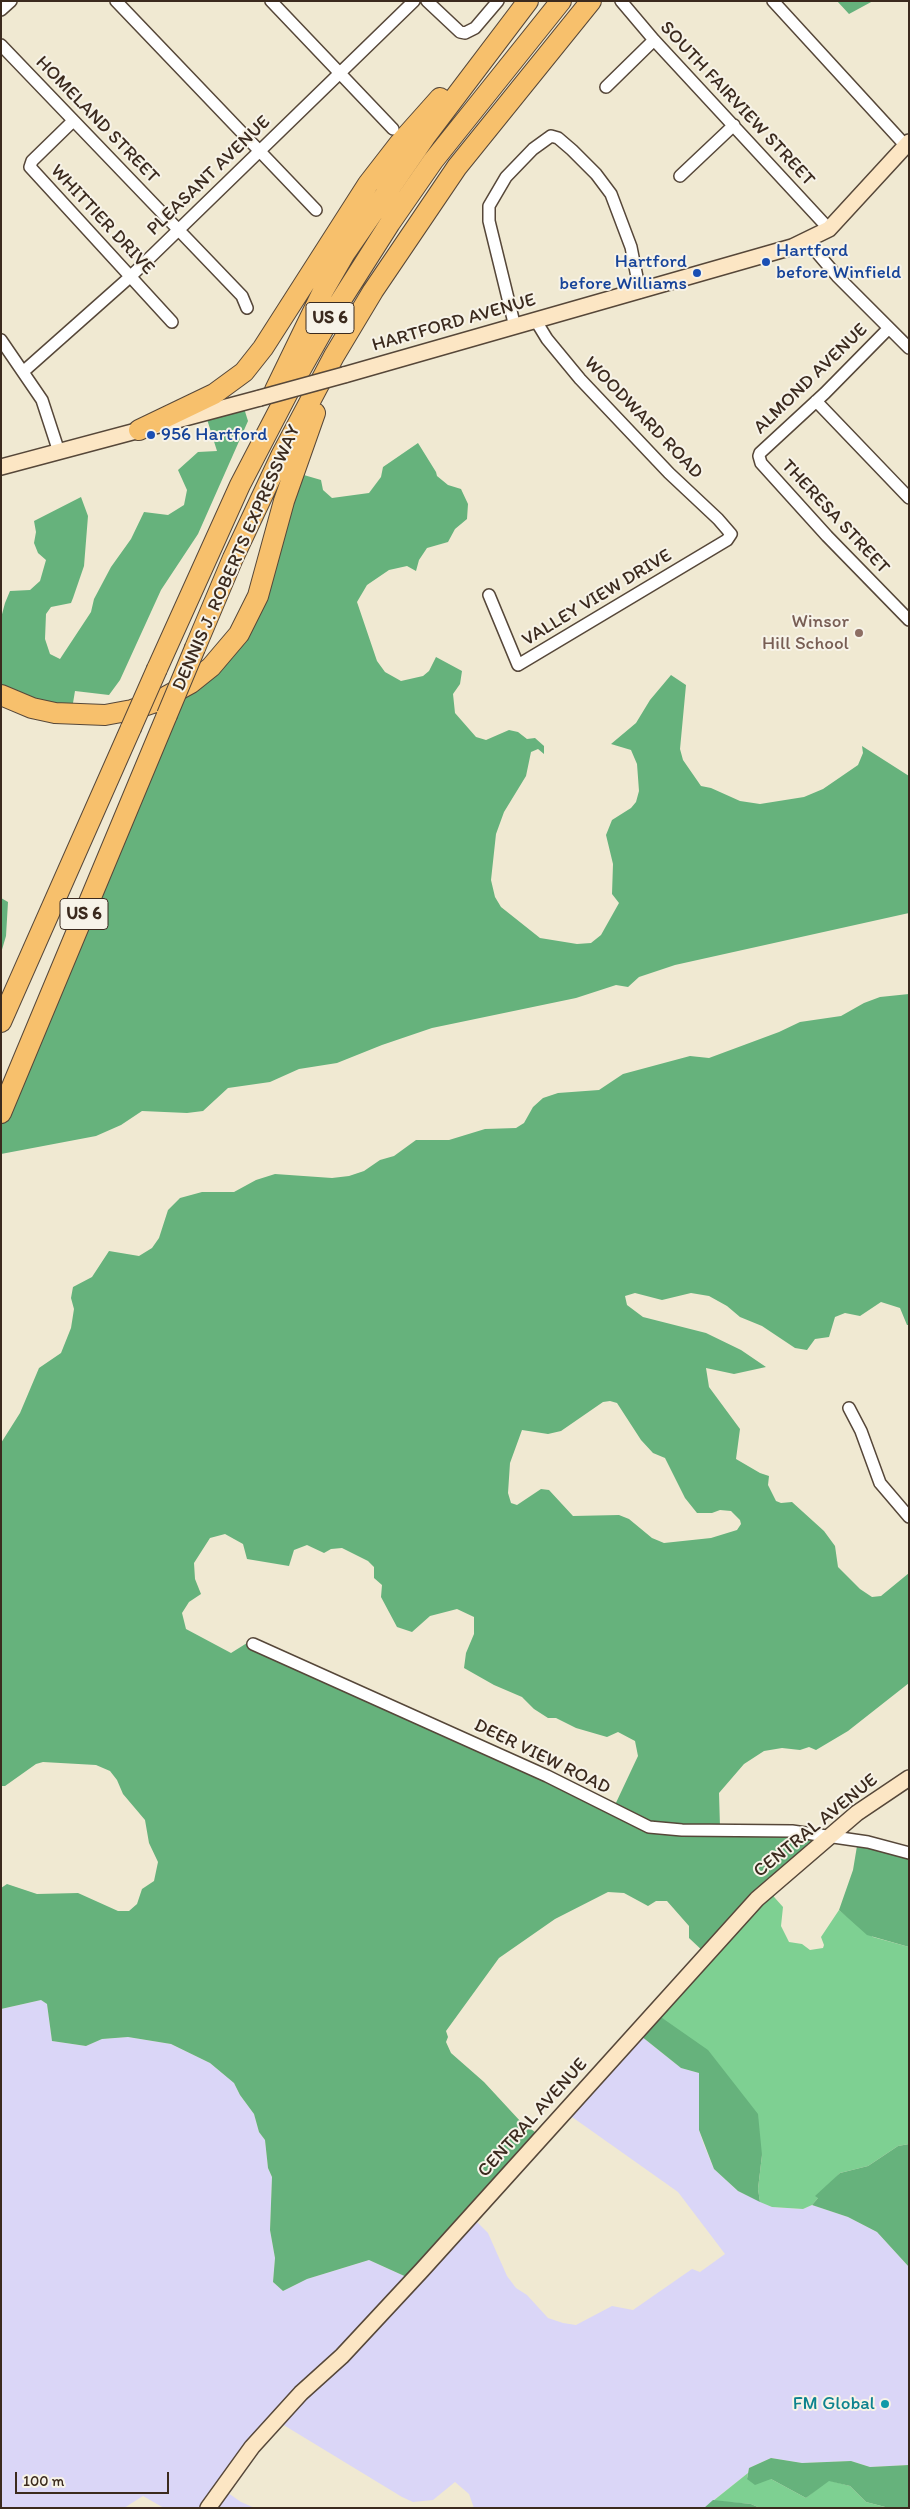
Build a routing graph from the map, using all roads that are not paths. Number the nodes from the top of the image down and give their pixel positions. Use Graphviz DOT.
graph roads {
  1 [pos="11,1"];
  2 [pos="116,1"];
  3 [pos="271,1"];
  4 [pos="414,1"];
  5 [pos="427,1"];
  6 [pos="498,1"];
  7 [pos="528,1"];
  8 [pos="561,1"];
  9 [pos="591,1"];
  10 [pos="621,1"];
  11 [pos="773,1"];
  12 [pos="1,10"];
  13 [pos="506,28"];
  14 [pos="654,40"];
  15 [pos="1,45"];
  16 [pos="340,74"];
  17 [pos="606,87"];
  18 [pos="73,121"];
  19 [pos="734,125"];
  20 [pos="393,129"];
  21 [pos="907,143"];
  22 [pos="260,152"];
  23 [pos="680,176"];
  24 [pos="316,210"];
  25 [pos="829,229"];
  26 [pos="178,230"];
  27 [pos="806,241"];
  28 [pos="130,276"];
  29 [pos="640,292"];
  30 [pos="247,308"];
  31 [pos="536,321"];
  32 [pos="172,322"];
  33 [pos="353,323"];
  34 [pos="514,327"];
  35 [pos="889,328"];
  36 [pos="1,340"];
  37 [pos="909,348"];
  38 [pos="24,371"];
  39 [pos="816,400"];
  40 [pos="139,430"];
  41 [pos="59,452"];
  42 [pos="759,456"];
  43 [pos="1,468"];
  44 [pos="240,486"];
  45 [pos="909,498"];
  46 [pos="731,534"];
  47 [pos="489,595"];
  48 [pos="909,620"];
  49 [pos="1,695"];
  50 [pos="1,1022"];
  51 [pos="1,1113"];
  52 [pos="849,1408"];
  53 [pos="909,1517"];
  54 [pos="253,1644"];
  55 [pos="909,1778"];
  56 [pos="831,1835"];
  57 [pos="909,1853"];
  58 [pos="208,2508"];
  1 -- 12 [label="street"];
  2 -- 22 [label="street"];
  3 -- 16 [label="street"];
  4 -- 16 [label="street, PLEASANT AVENUE"];
  5 -- 6 [label="street"];
  7 -- 13 [label="highway"];
  8 -- 44 [label="highway, DENNIS J. ROBERTS EXPRESSWAY / US 6"];
  9 -- 33 [label="highway, DENNIS J. ROBERTS EXPRESSWAY / US 6"];
  10 -- 14 [label="street, SOUTH FAIRVIEW STREET"];
  11 -- 21 [label="street"];
  13 -- 40 [label="highway"];
  13 -- 44 [label="highway"];
  14 -- 17 [label="street"];
  14 -- 19 [label="street, SOUTH FAIRVIEW STREET"];
  15 -- 18 [label="street, HOMELAND STREET"];
  16 -- 20 [label="street"];
  16 -- 22 [label="street, PLEASANT AVENUE"];
  18 -- 26 [label="street, HOMELAND STREET"];
  18 -- 28 [label="street, WHITTIER DRIVE"];
  19 -- 23 [label="street"];
  19 -- 25 [label="street, SOUTH FAIRVIEW STREET"];
  21 -- 25 [label="main road, HARTFORD AVENUE"];
  22 -- 24 [label="street"];
  22 -- 26 [label="street, PLEASANT AVENUE"];
  25 -- 27 [label="main road, HARTFORD AVENUE"];
  26 -- 28 [label="street, PLEASANT AVENUE"];
  26 -- 30 [label="street, HOMELAND STREET"];
  27 -- 29 [label="main road, HARTFORD AVENUE"];
  27 -- 35 [label="street"];
  28 -- 32 [label="street, WHITTIER DRIVE"];
  28 -- 38 [label="street, PLEASANT AVENUE"];
  29 -- 31 [label="main road, HARTFORD AVENUE"];
  29 -- 34 [label="street"];
  31 -- 34 [label="main road, HARTFORD AVENUE"];
  31 -- 46 [label="street, WOODWARD ROAD"];
  33 -- 49 [label="highway"];
  33 -- 51 [label="highway, DENNIS J. ROBERTS EXPRESSWAY / US 6, bridge"];
  34 -- 40 [label="main road, HARTFORD AVENUE, bridge"];
  35 -- 37 [label="street"];
  35 -- 39 [label="street, ALMOND AVENUE"];
  36 -- 38 [label="street"];
  38 -- 41 [label="street"];
  39 -- 42 [label="street, ALMOND AVENUE"];
  39 -- 45 [label="street"];
  40 -- 41 [label="main road, HARTFORD AVENUE"];
  41 -- 43 [label="main road, HARTFORD AVENUE"];
  42 -- 48 [label="street, THERESA STREET"];
  44 -- 50 [label="highway, DENNIS J. ROBERTS EXPRESSWAY / US 6, bridge"];
  46 -- 47 [label="street, VALLEY VIEW DRIVE"];
  52 -- 53 [label="street"];
  54 -- 56 [label="street, DEER VIEW ROAD"];
  55 -- 56 [label="main road, CENTRAL AVENUE"];
  56 -- 57 [label="street, DEER VIEW ROAD"];
  56 -- 58 [label="main road, CENTRAL AVENUE"];
}
